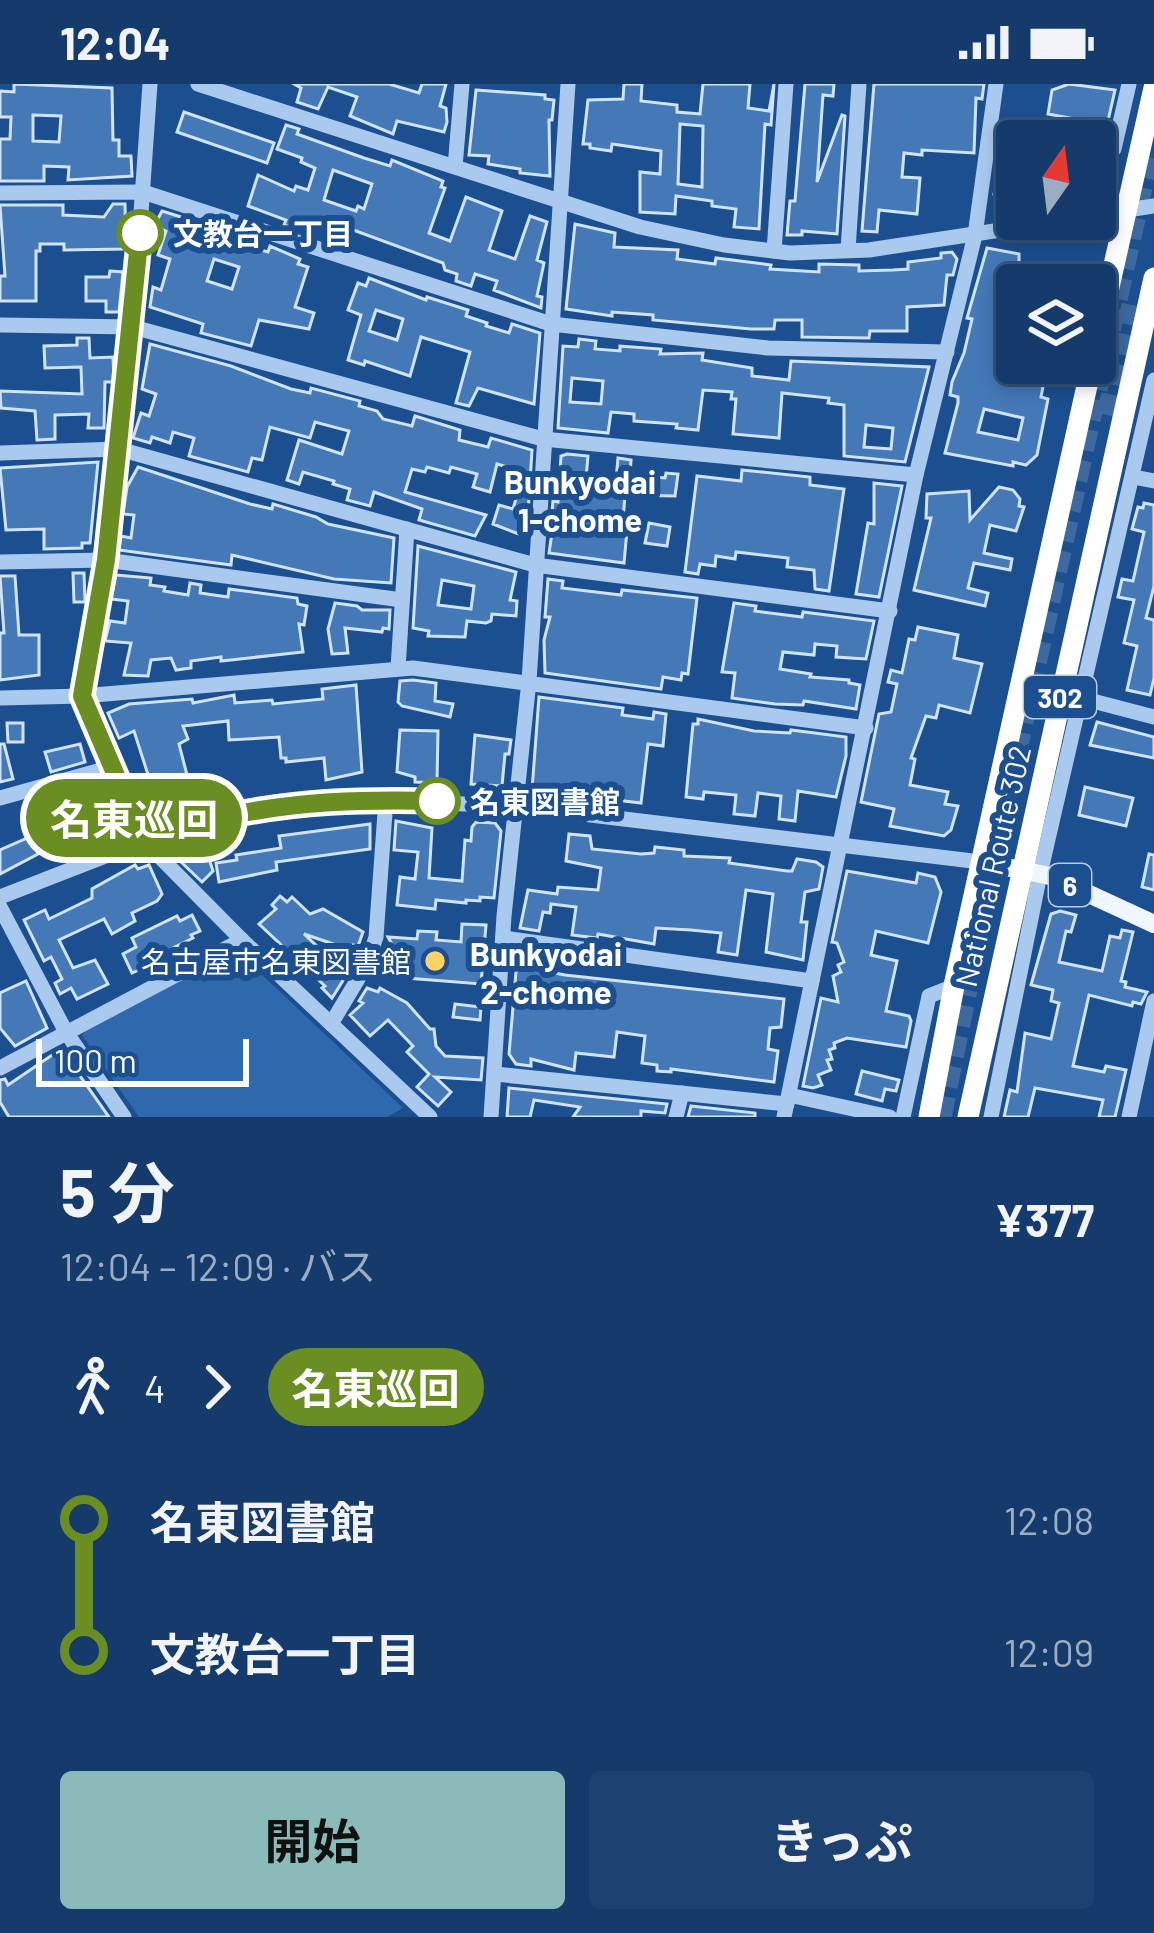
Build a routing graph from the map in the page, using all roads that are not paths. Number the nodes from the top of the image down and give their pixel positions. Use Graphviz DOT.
graph roads {
  1 [pos="150,84"];
  2 [pos="198,84"];
  3 [pos="462,84"];
  4 [pos="568,84"];
  5 [pos="786,84"];
  6 [pos="859,84"];
  7 [pos="996,84"];
  8 [pos="1129,84"];
  9 [pos="1154,88"];
  10 [pos="1117,152"];
  11 [pos="455,167"];
  12 [pos="142,192"];
  13 [pos="0,193"];
  14 [pos="560,201"];
  15 [pos="1154,206"];
  16 [pos="1125,211"];
  17 [pos="1116,212"];
  18 [pos="996,232"];
  19 [pos="976,235"];
  20 [pos="848,250"];
  21 [pos="773,251"];
  22 [pos="1113,264"];
  23 [pos="1153,287"];
  24 [pos="551,324"];
  25 [pos="0,325"];
  26 [pos="133,327"];
  27 [pos="947,352"];
  28 [pos="1154,380"];
  29 [pos="1087,384"];
  30 [pos="543,439"];
  31 [pos="119,449"];
  32 [pos="0,452"];
  33 [pos="916,475"];
  34 [pos="1133,477"];
  35 [pos="1154,482"];
  36 [pos="407,529"];
  37 [pos="106,560"];
  38 [pos="0,562"];
  39 [pos="535,565"];
  40 [pos="402,600"];
  41 [pos="890,610"];
  42 [pos="398,668"];
  43 [pos="530,681"];
  44 [pos="82,696"];
  45 [pos="0,698"];
  46 [pos="1080,702"];
  47 [pos="1055,717"];
  48 [pos="1154,717"];
  49 [pos="866,728"];
  50 [pos="112,767"];
  51 [pos="0,798"];
  52 [pos="386,799"];
  53 [pos="516,806"];
  54 [pos="144,841"];
  55 [pos="839,843"];
  56 [pos="981,862"];
  57 [pos="1032,871"];
  58 [pos="0,897"];
  59 [pos="0,907"];
  60 [pos="1154,924"];
  61 [pos="503,938"];
  62 [pos="242,940"];
  63 [pos="1003,953"];
  64 [pos="812,981"];
  65 [pos="1017,984"];
  66 [pos="954,986"];
  67 [pos="1154,1000"];
  68 [pos="331,1024"];
  69 [pos="66,1032"];
  70 [pos="1148,1052"];
  71 [pos="0,1068"];
  72 [pos="495,1074"];
  73 [pos="682,1093"];
  74 [pos="787,1105"];
  75 [pos="424,1112"];
  76 [pos="124,1117"];
  77 [pos="400,1117"];
  78 [pos="491,1117"];
  79 [pos="676,1117"];
  80 [pos="890,1117"];
  81 [pos="903,1117"];
  82 [pos="929,1117"];
  83 [pos="968,1117"];
  84 [pos="991,1117"];
  85 [pos="1129,1117"];
  1 -- 12 [label="street"];
  2 -- 11 [label="street"];
  3 -- 11 [label="street"];
  4 -- 14 [label="street"];
  5 -- 21 [label="street"];
  6 -- 20 [label="street"];
  7 -- 19 [label="street"];
  8 -- 10 [label="street"];
  9 -- 16 [label="highway"];
  11 -- 14 [label="street"];
  12 -- 13 [label="street"];
  12 -- 24 [label="street"];
  12 -- 26 [label="street"];
  14 -- 21 [label="street"];
  14 -- 24 [label="street"];
  15 -- 16 [label="street"];
  16 -- 17 [label="street"];
  16 -- 22 [label="highway"];
  18 -- 19 [label="street"];
  19 -- 20 [label="street"];
  19 -- 27 [label="street"];
  20 -- 21 [label="street"];
  23 -- 47 [label="highway, National Route 302 / 302"];
  24 -- 27 [label="street"];
  24 -- 30 [label="street"];
  25 -- 26 [label="street"];
  26 -- 30 [label="street"];
  26 -- 31 [label="street"];
  27 -- 33 [label="street"];
  28 -- 34 [label="street"];
  29 -- 56 [label="highway, National Route 302 / 302"];
  30 -- 33 [label="street"];
  30 -- 39 [label="street"];
  31 -- 32 [label="street"];
  31 -- 36 [label="street"];
  31 -- 37 [label="street"];
  33 -- 41 [label="street"];
  34 -- 35 [label="street"];
  34 -- 46 [label="street"];
  36 -- 39 [label="street"];
  36 -- 40 [label="street"];
  37 -- 38 [label="street"];
  37 -- 40 [label="street"];
  37 -- 44 [label="street"];
  39 -- 41 [label="street"];
  39 -- 43 [label="street"];
  40 -- 42 [label="street"];
  41 -- 49 [label="street"];
  42 -- 43 [label="street"];
  42 -- 44 [label="street"];
  43 -- 49 [label="street"];
  43 -- 53 [label="street"];
  44 -- 45 [label="street"];
  44 -- 50 [label="street"];
  46 -- 47 [label="highway"];
  46 -- 48 [label="street"];
  46 -- 57 [label="street"];
  47 -- 57 [label="highway, National Route 302 / 302"];
  49 -- 55 [label="street"];
  50 -- 51 [label="street"];
  50 -- 54 [label="street"];
  52 -- 53 [label="street"];
  52 -- 54 [label="street"];
  52 -- 68 [label="street"];
  53 -- 55 [label="street"];
  53 -- 61 [label="street"];
  54 -- 58 [label="street"];
  54 -- 62 [label="street"];
  55 -- 56 [label="street"];
  55 -- 64 [label="street"];
  56 -- 57 [label="main road, 6"];
  56 -- 66 [label="highway, National Route 302 / 302"];
  57 -- 60 [label="main road, 6"];
  57 -- 63 [label="highway, National Route 302 / 302"];
  57 -- 65 [label="street"];
  59 -- 69 [label="street"];
  61 -- 64 [label="street"];
  61 -- 72 [label="street"];
  62 -- 68 [label="street"];
  62 -- 69 [label="street"];
  63 -- 65 [label="highway"];
  63 -- 83 [label="highway, National Route 302 / 302"];
  64 -- 74 [label="street"];
  65 -- 84 [label="street"];
  66 -- 81 [label="street"];
  66 -- 82 [label="highway, National Route 302 / 302"];
  67 -- 70 [label="street"];
  68 -- 75 [label="street"];
  69 -- 71 [label="street"];
  69 -- 76 [label="street"];
  70 -- 85 [label="street"];
  72 -- 73 [label="street"];
  72 -- 78 [label="street"];
  73 -- 74 [label="street"];
  73 -- 79 [label="street"];
  74 -- 80 [label="street"];
  75 -- 77 [label="street"];
}
